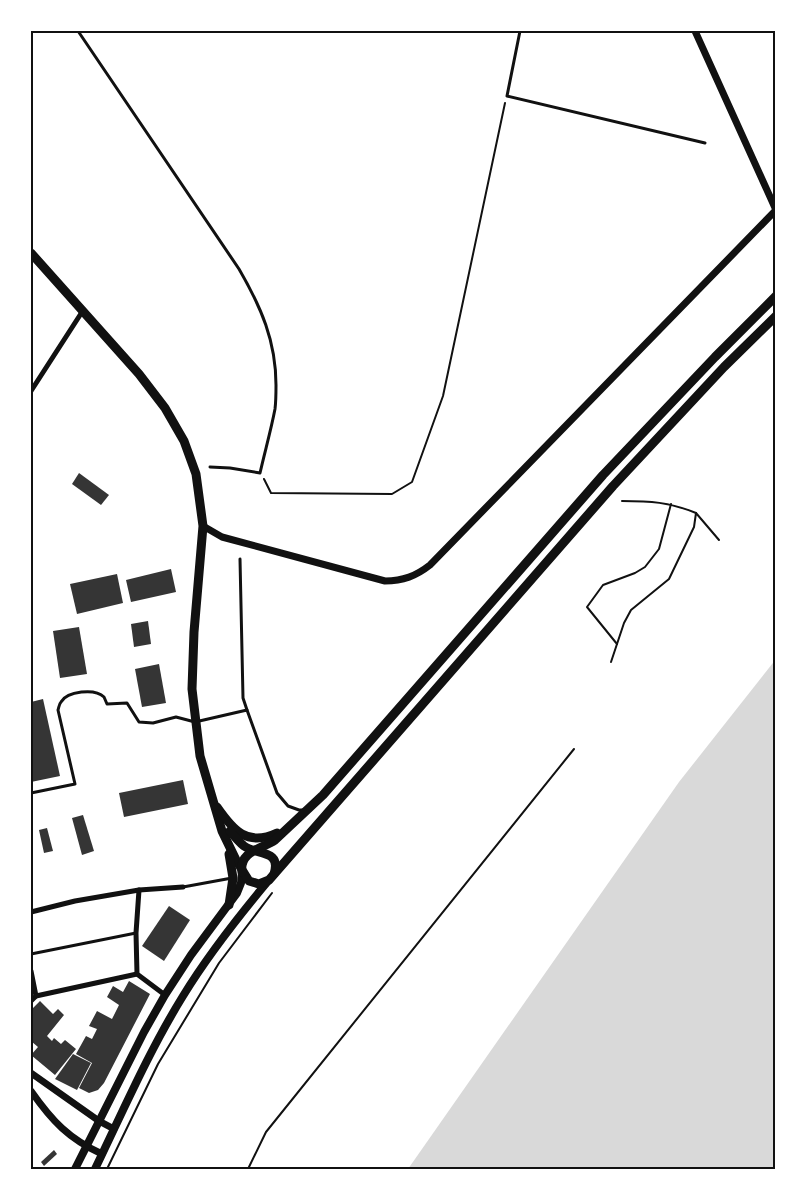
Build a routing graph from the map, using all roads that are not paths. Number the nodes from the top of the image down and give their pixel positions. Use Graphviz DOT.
graph roads {
  1 [pos="78,31"];
  2 [pos="520,31"];
  3 [pos="695,31"];
  4 [pos="705,143"];
  5 [pos="776,210"];
  6 [pos="31,253"];
  7 [pos="776,296"];
  8 [pos="82,312"];
  9 [pos="776,316"];
  10 [pos="31,391"];
  11 [pos="210,467"];
  12 [pos="204,526"];
  13 [pos="240,559"];
  14 [pos="247,710"];
  15 [pos="195,722"];
  16 [pos="31,793"];
  17 [pos="211,793"];
  18 [pos="217,806"];
  19 [pos="307,810"];
  20 [pos="288,828"];
  21 [pos="227,844"];
  22 [pos="255,850"];
  23 [pos="242,872"];
  24 [pos="233,878"];
  25 [pos="271,878"];
  26 [pos="183,887"];
  27 [pos="139,890"];
  28 [pos="229,905"];
  29 [pos="31,912"];
  30 [pos="136,933"];
  31 [pos="31,954"];
  32 [pos="31,972"];
  33 [pos="137,974"];
  34 [pos="165,995"];
  35 [pos="36,996"];
  36 [pos="31,1001"];
  37 [pos="31,1072"];
  38 [pos="31,1091"];
  39 [pos="99,1121"];
  40 [pos="114,1129"];
  41 [pos="86,1146"];
  42 [pos="102,1154"];
  43 [pos="76,1169"];
  44 [pos="95,1169"];
  1 -- 11 [label="lane"];
  2 -- 4 [label="lane"];
  3 -- 5 [label="street"];
  5 -- 12 [label="street"];
  6 -- 8 [label="main road"];
  7 -- 19 [label="main road"];
  8 -- 10 [label="street"];
  8 -- 12 [label="main road"];
  9 -- 25 [label="main road"];
  12 -- 15 [label="main road"];
  13 -- 14 [label="lane"];
  14 -- 15 [label="lane"];
  14 -- 19 [label="lane"];
  15 -- 16 [label="lane"];
  15 -- 17 [label="main road"];
  17 -- 18 [label="main road"];
  17 -- 21 [label="main road"];
  18 -- 20 [label="main road"];
  18 -- 22 [label="main road"];
  19 -- 20 [label="main road"];
  20 -- 22 [label="main road"];
  21 -- 23 [label="main road"];
  21 -- 24 [label="main road"];
  22 -- 23 [label="main road"];
  22 -- 25 [label="main road"];
  23 -- 25 [label="main road"];
  23 -- 28 [label="main road"];
  24 -- 26 [label="lane"];
  24 -- 28 [label="main road"];
  25 -- 40 [label="main road"];
  26 -- 27 [label="street"];
  27 -- 29 [label="street"];
  27 -- 30 [label="street"];
  28 -- 34 [label="main road"];
  30 -- 31 [label="lane"];
  30 -- 33 [label="street"];
  32 -- 35 [label="street"];
  33 -- 34 [label="street"];
  33 -- 35 [label="street"];
  34 -- 39 [label="main road"];
  35 -- 36 [label="street"];
  37 -- 39 [label="street"];
  38 -- 41 [label="street"];
  39 -- 40 [label="street"];
  39 -- 41 [label="main road"];
  40 -- 42 [label="main road"];
  41 -- 42 [label="street"];
  41 -- 43 [label="main road"];
  42 -- 44 [label="main road"];
}
